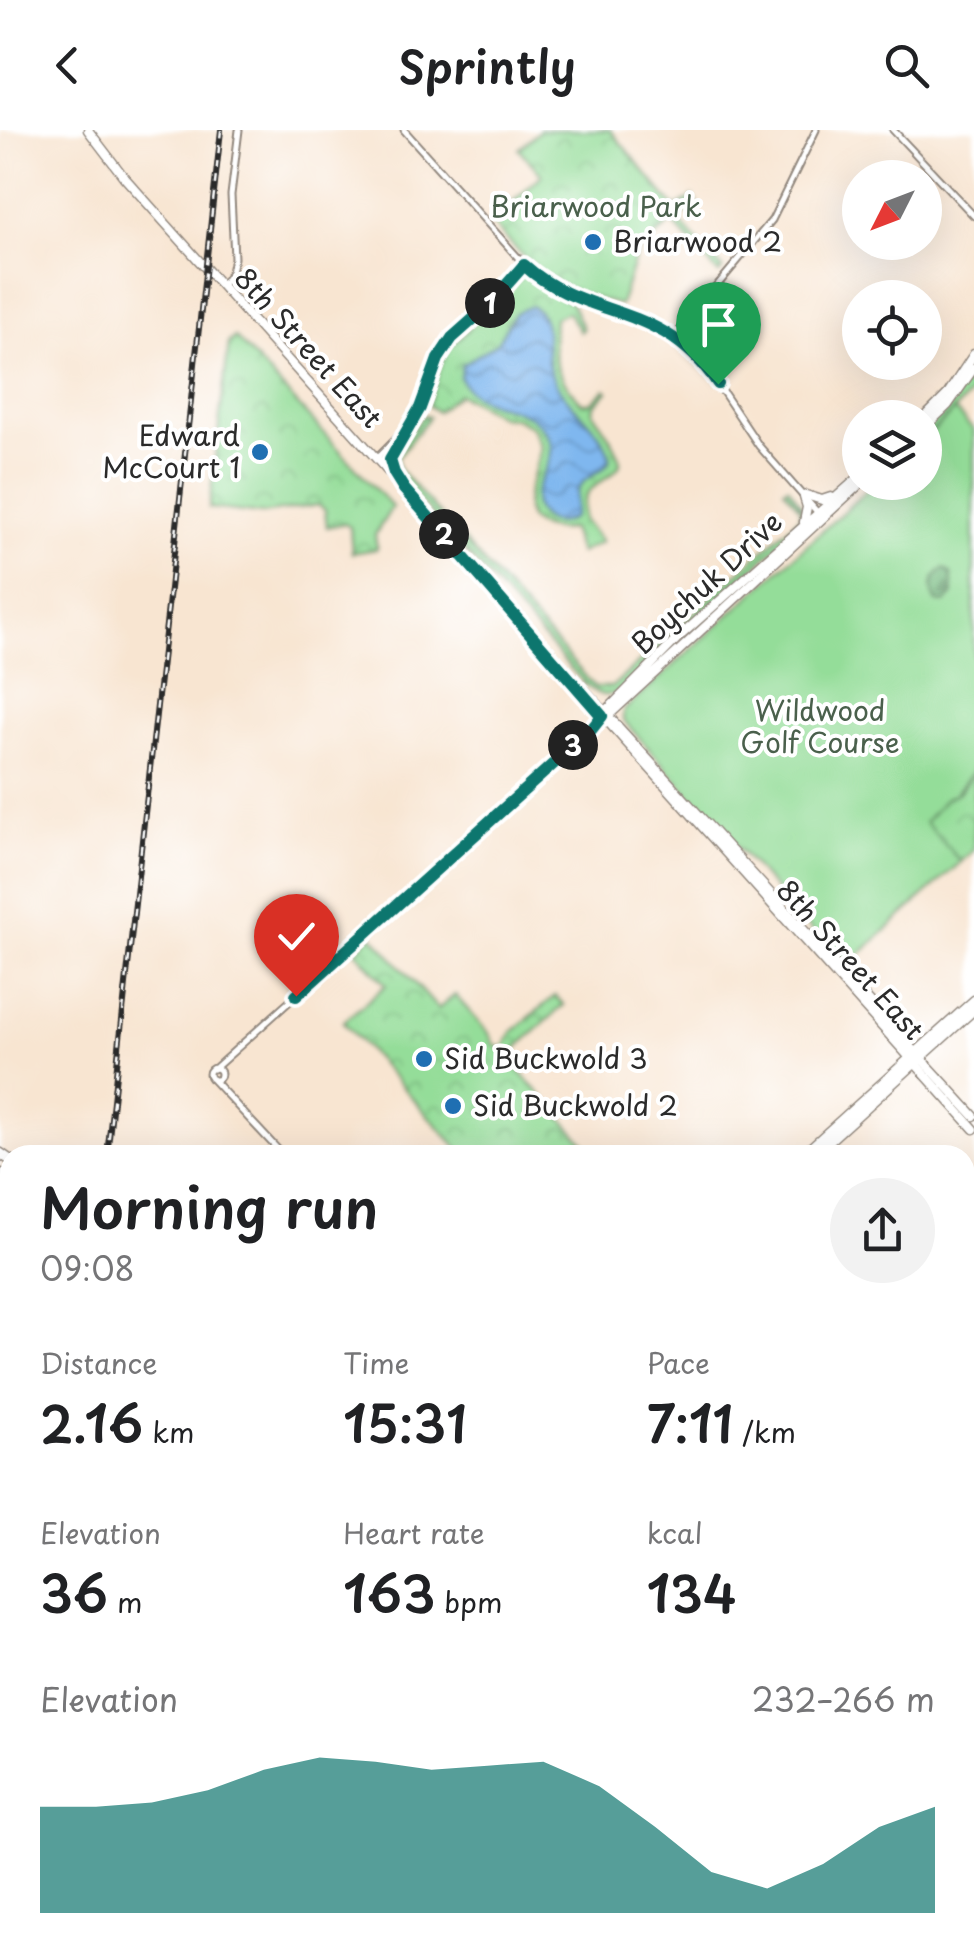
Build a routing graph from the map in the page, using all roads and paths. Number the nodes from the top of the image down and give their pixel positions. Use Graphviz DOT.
graph roads {
  1 [pos="88,130"];
  2 [pos="238,130"];
  3 [pos="404,130"];
  4 [pos="816,130"];
  5 [pos="892,130"];
  6 [pos="974,216"];
  7 [pos="524,265"];
  8 [pos="222,286"];
  9 [pos="674,336"];
  10 [pos="974,354"];
  11 [pos="974,368"];
  12 [pos="942,400"];
  13 [pos="942,411"];
  14 [pos="412,424"];
  15 [pos="400,443"];
  16 [pos="379,460"];
  17 [pos="404,489"];
  18 [pos="842,491"];
  19 [pos="842,491"];
  20 [pos="805,496"];
  21 [pos="842,496"];
  22 [pos="822,513"];
  23 [pos="802,527"];
  24 [pos="538,639"];
  25 [pos="591,694"];
  26 [pos="620,695"];
  27 [pos="618,706"];
  28 [pos="606,715"];
  29 [pos="614,726"];
  30 [pos="593,729"];
  31 [pos="974,1000"];
  32 [pos="974,1010"];
  33 [pos="934,1041"];
  34 [pos="900,1043"];
  35 [pos="915,1059"];
  36 [pos="902,1071"];
  37 [pos="218,1072"];
  38 [pos="927,1077"];
  39 [pos="944,1083"];
  40 [pos="228,1094"];
  41 [pos="974,1116"];
  42 [pos="974,1129"];
  43 [pos="274,1145"];
  44 [pos="814,1145"];
  45 [pos="824,1145"];
  1 -- 8 [label="main road, 8th Street East"];
  2 -- 8 [label="street"];
  3 -- 7 [label="street"];
  4 -- 9 [label="street"];
  5 -- 6 [label="street"];
  7 -- 9 [label="street"];
  7 -- 14 [label="street"];
  8 -- 16 [label="main road, 8th Street East"];
  9 -- 20 [label="street"];
  10 -- 12 [label="main road"];
  11 -- 13 [label="main road"];
  14 -- 15 [label="street"];
  14 -- 16 [label="street"];
  15 -- 16 [label="street"];
  15 -- 17 [label="main road"];
  16 -- 17 [label="main road, 8th Street East"];
  17 -- 24 [label="main road, 8th Street East"];
  18 -- 20 [label="main road"];
  19 -- 22 [label="main road, Boychuk Drive"];
  20 -- 22 [label="street"];
  20 -- 23 [label="main road"];
  21 -- 22 [label="main road, Boychuk Drive"];
  22 -- 23 [label="main road, Boychuk Drive"];
  22 -- 27 [label="main road, Boychuk Drive"];
  23 -- 26 [label="main road, Boychuk Drive"];
  24 -- 25 [label="main road, 8th Street East"];
  24 -- 28 [label="main road, 8th Street East"];
  25 -- 26 [label="main road"];
  25 -- 28 [label="main road, 8th Street East"];
  26 -- 28 [label="main road, Boychuk Drive"];
  27 -- 28 [label="main road, Boychuk Drive"];
  27 -- 29 [label="main road"];
  28 -- 29 [label="main road, 8th Street East"];
  28 -- 30 [label="street, Boychuk Drive"];
  29 -- 30 [label="main road"];
  29 -- 34 [label="main road, 8th Street East"];
  30 -- 37 [label="street, Boychuk Drive"];
  31 -- 33 [label="main road"];
  32 -- 33 [label="main road"];
  33 -- 34 [label="main road"];
  33 -- 35 [label="main road"];
  33 -- 39 [label="main road"];
  34 -- 35 [label="main road, 8th Street East"];
  34 -- 36 [label="main road"];
  35 -- 36 [label="main road"];
  35 -- 38 [label="main road, 8th Street East"];
  35 -- 39 [label="main road, 8th Street East"];
  36 -- 38 [label="main road"];
  36 -- 44 [label="main road"];
  36 -- 45 [label="main road"];
  37 -- 40 [label="street"];
  37 -- 40 [label="street"];
  38 -- 42 [label="main road, 8th Street East"];
  39 -- 41 [label="main road, 8th Street East"];
  40 -- 43 [label="street"];
}
